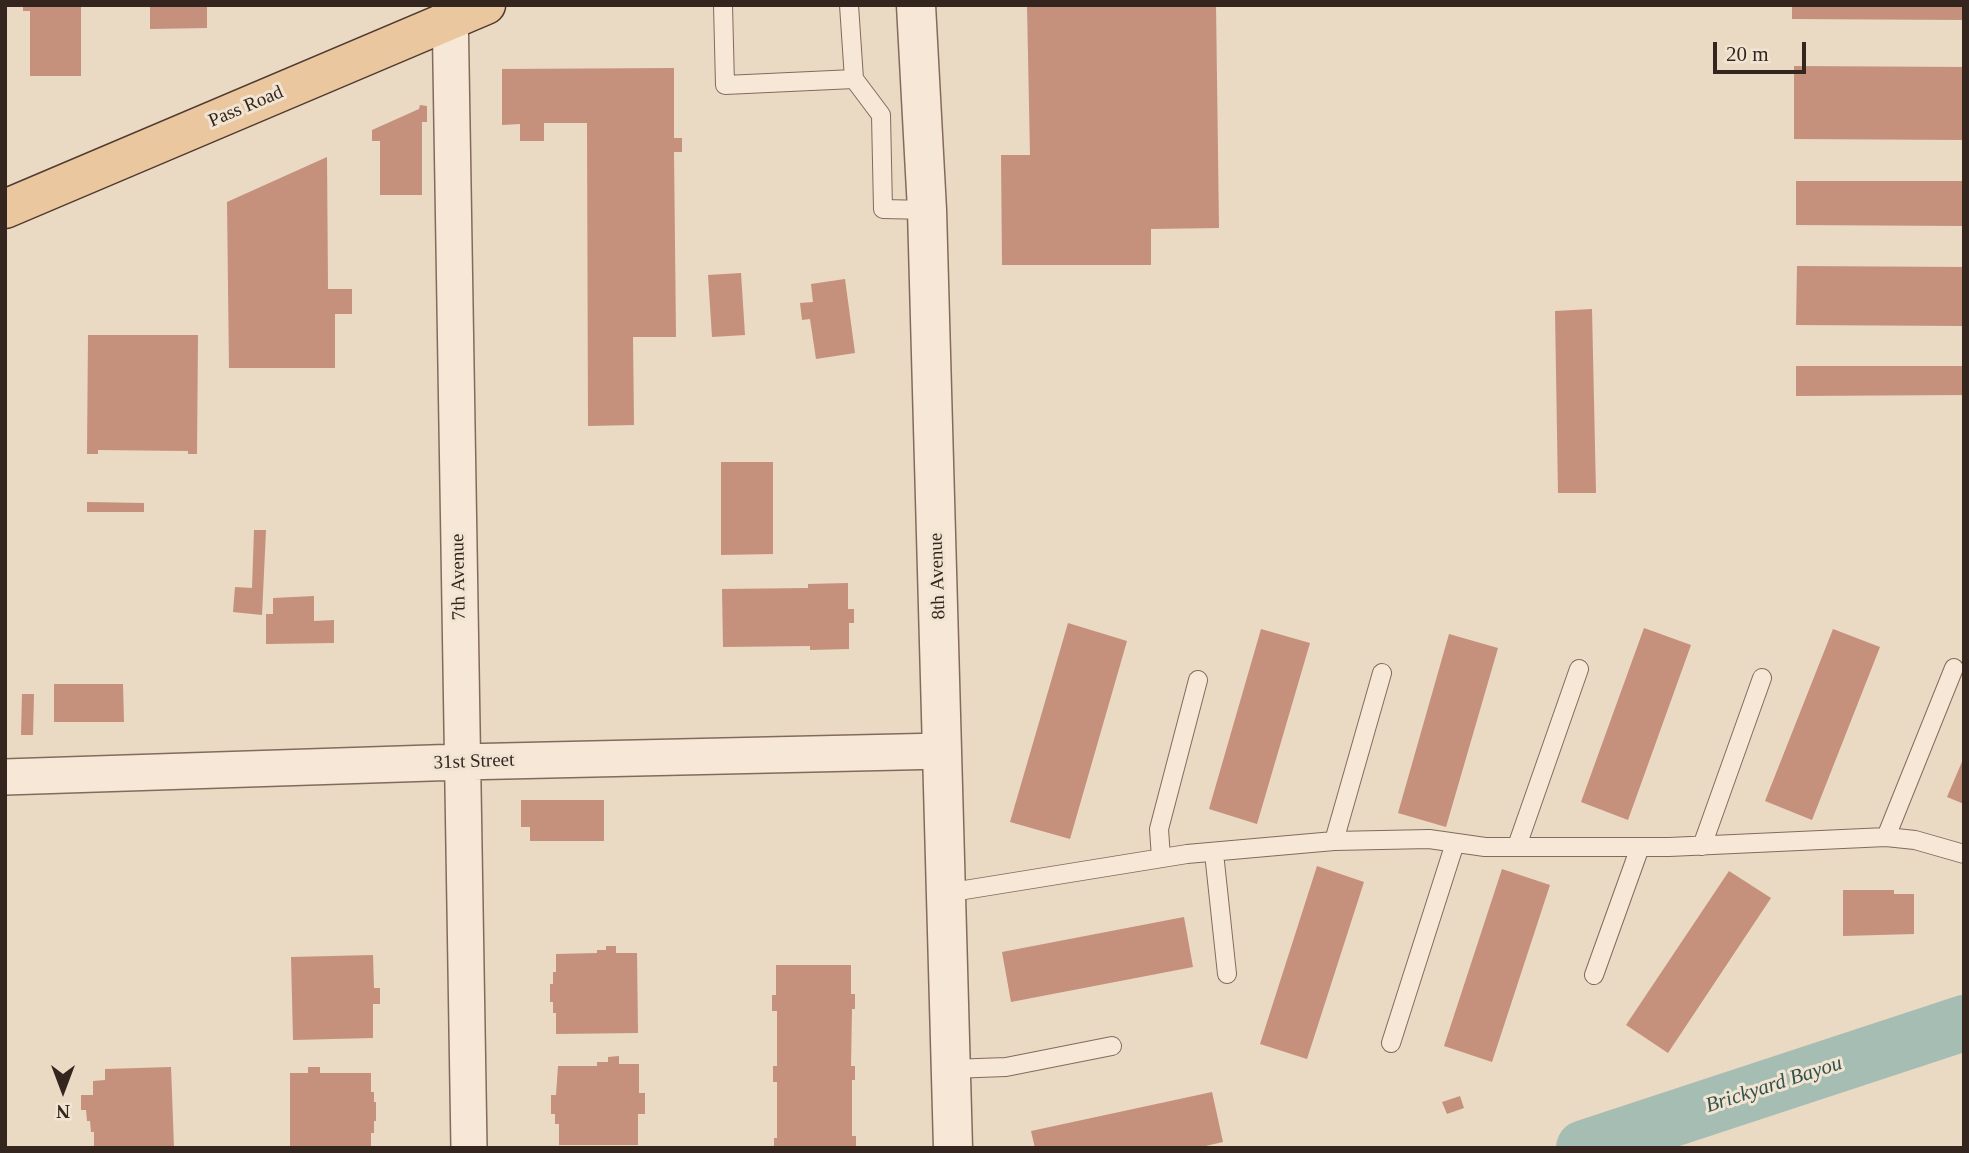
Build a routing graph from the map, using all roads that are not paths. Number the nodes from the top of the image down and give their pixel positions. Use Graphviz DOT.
graph roads {
  1 [pos="486,5"];
  2 [pos="723,5"];
  3 [pos="849,5"];
  4 [pos="916,5"];
  5 [pos="450,13"];
  6 [pos="853,79"];
  7 [pos="5,209"];
  8 [pos="927,210"];
  9 [pos="1954,668"];
  10 [pos="1579,669"];
  11 [pos="1382,673"];
  12 [pos="1762,678"];
  13 [pos="1198,680"];
  14 [pos="943,751"];
  15 [pos="461,762"];
  16 [pos="5,777"];
  17 [pos="1886,837"];
  18 [pos="1334,841"];
  19 [pos="1455,843"];
  20 [pos="1517,846"];
  21 [pos="1703,846"];
  22 [pos="1640,847"];
  23 [pos="1214,853"];
  24 [pos="1964,854"];
  25 [pos="1161,858"];
  26 [pos="946,893"];
  27 [pos="1227,974"];
  28 [pos="1594,975"];
  29 [pos="1391,1042"];
  30 [pos="1112,1046"];
  31 [pos="951,1069"];
  32 [pos="469,1148"];
  33 [pos="953,1148"];
  1 -- 5 [label="main road, Pass Road"];
  2 -- 6 [label="lane"];
  3 -- 6 [label="lane"];
  4 -- 8 [label="street, 8th Avenue"];
  5 -- 7 [label="main road, Pass Road"];
  5 -- 15 [label="street, 7th Avenue"];
  6 -- 8 [label="lane"];
  8 -- 14 [label="street, 8th Avenue"];
  9 -- 17 [label="lane"];
  10 -- 20 [label="lane"];
  11 -- 18 [label="lane"];
  12 -- 21 [label="lane"];
  13 -- 25 [label="lane"];
  14 -- 15 [label="street, 31st Street"];
  14 -- 26 [label="street, 8th Avenue"];
  15 -- 16 [label="street, 31st Street"];
  15 -- 32 [label="street, 7th Avenue"];
  17 -- 21 [label="lane"];
  17 -- 24 [label="lane"];
  18 -- 19 [label="lane"];
  18 -- 23 [label="lane"];
  19 -- 20 [label="lane"];
  19 -- 29 [label="lane"];
  20 -- 22 [label="lane"];
  21 -- 22 [label="lane"];
  22 -- 28 [label="lane"];
  23 -- 25 [label="lane"];
  23 -- 27 [label="lane"];
  25 -- 26 [label="lane"];
  26 -- 31 [label="street, 8th Avenue"];
  30 -- 31 [label="lane"];
  31 -- 33 [label="street, 8th Avenue"];
}
